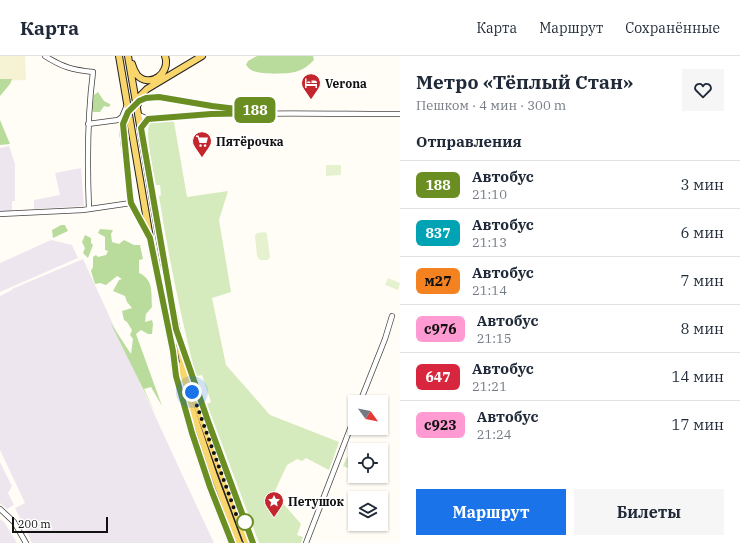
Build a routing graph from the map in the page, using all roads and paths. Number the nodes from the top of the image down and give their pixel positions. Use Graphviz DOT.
graph roads {
  1 [pos="45,56"];
  2 [pos="119,56"];
  3 [pos="128,56"];
  4 [pos="165,56"];
  5 [pos="202,56"];
  6 [pos="128,104"];
  7 [pos="138,112"];
  8 [pos="271,113"];
  9 [pos="400,114"];
  10 [pos="148,119"];
  11 [pos="88,124"];
  12 [pos="141,128"];
  13 [pos="131,203"];
  14 [pos="89,209"];
  15 [pos="0,214"];
  16 [pos="150,238"];
  17 [pos="392,316"];
  18 [pos="176,329"];
  19 [pos="173,351"];
  20 [pos="363,395"];
  21 [pos="348,434"];
  22 [pos="0,509"];
  23 [pos="244,519"];
  24 [pos="227,530"];
  25 [pos="26,543"];
  26 [pos="232,543"];
  27 [pos="239,543"];
  28 [pos="247,543"];
  29 [pos="253,543"];
  30 [pos="306,543"];
  1 -- 11 [label="street"];
  2 -- 6 [label="main road"];
  3 -- 4 [label="main road"];
  3 -- 7 [label="main road"];
  5 -- 7 [label="main road"];
  6 -- 11 [label="street"];
  6 -- 16 [label="main road"];
  7 -- 10 [label="street"];
  7 -- 12 [label="main road"];
  8 -- 9 [label="street"];
  8 -- 10 [label="street"];
  8 -- 13 [label="street, bridge"];
  10 -- 12 [label="street"];
  11 -- 14 [label="street"];
  12 -- 18 [label="main road"];
  13 -- 14 [label="street"];
  13 -- 16 [label="street"];
  14 -- 15 [label="street"];
  16 -- 19 [label="main road"];
  17 -- 20 [label="street"];
  18 -- 23 [label="main road"];
  18 -- 28 [label="main road, bridge"];
  19 -- 24 [label="main road"];
  19 -- 27 [label="main road, bridge"];
  21 -- 30 [label="street"];
  22 -- 25 [label="street"];
  23 -- 24 [label="main road"];
  23 -- 29 [label="main road"];
  24 -- 26 [label="main road"];
}
